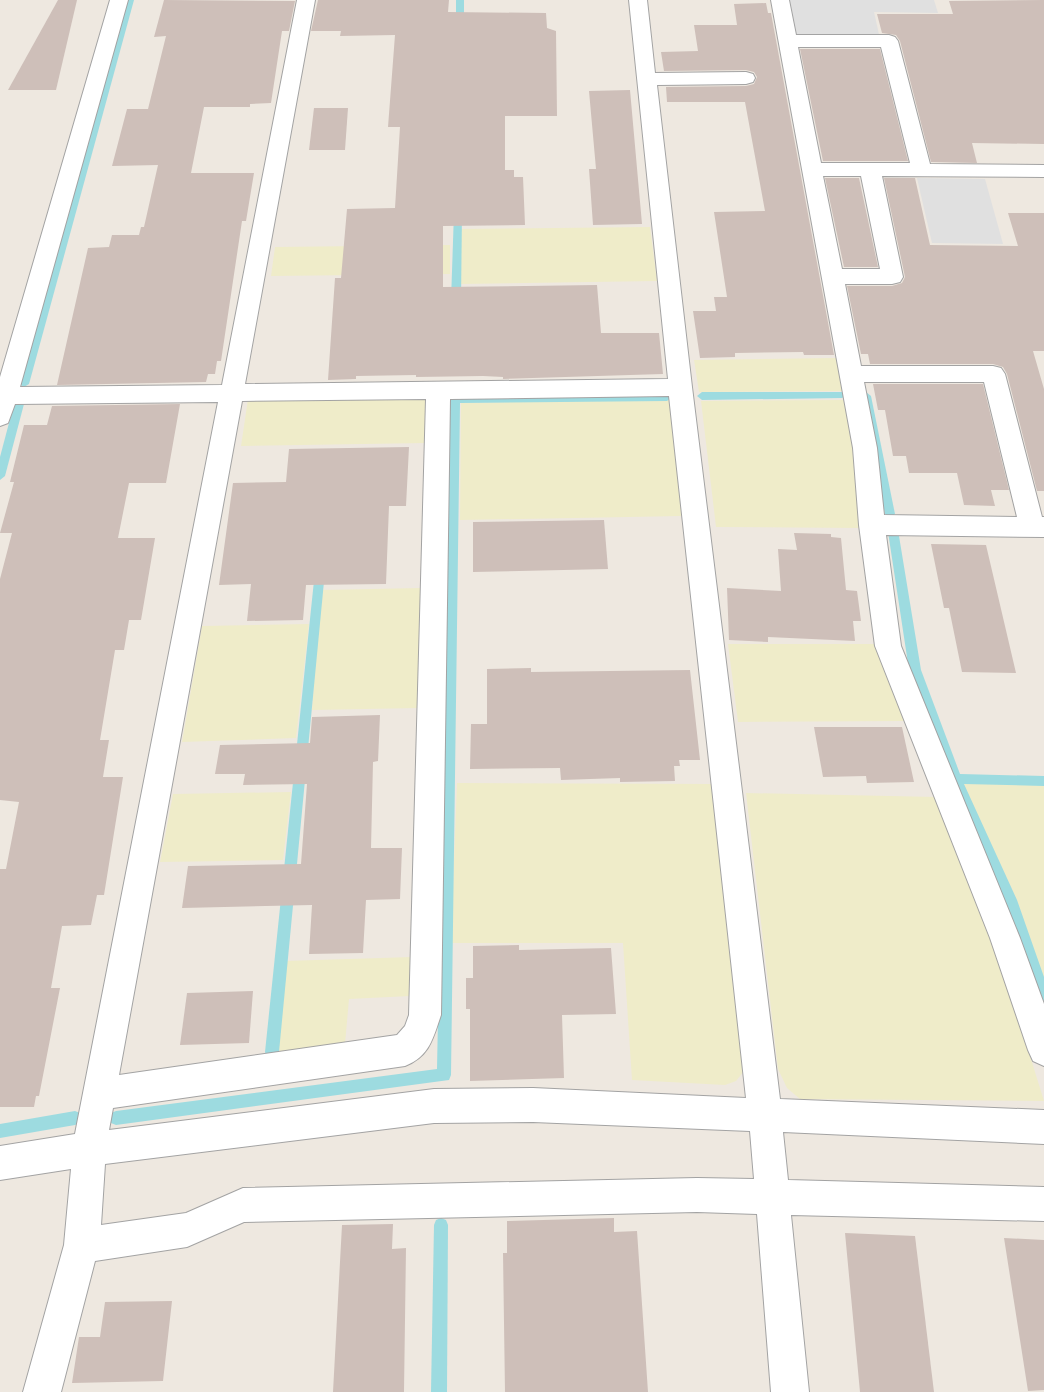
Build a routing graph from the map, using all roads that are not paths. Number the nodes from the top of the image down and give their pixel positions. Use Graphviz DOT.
graph roads {
  1 [pos="119,0"];
  2 [pos="306,0"];
  3 [pos="638,0"];
  4 [pos="780,0"];
  5 [pos="787,41"];
  6 [pos="646,78"];
  7 [pos="746,78"];
  8 [pos="811,169"];
  9 [pos="870,169"];
  10 [pos="922,170"];
  11 [pos="1044,171"];
  12 [pos="832,276"];
  13 [pos="851,374"];
  14 [pos="680,387"];
  15 [pos="438,390"];
  16 [pos="233,392"];
  17 [pos="2,403"];
  18 [pos="872,525"];
  19 [pos="1038,527"];
  20 [pos="1044,1050"];
  21 [pos="99,1094"];
  22 [pos="765,1115"];
  23 [pos="1044,1126"];
  24 [pos="88,1149"];
  25 [pos="0,1163"];
  26 [pos="773,1198"];
  27 [pos="1044,1204"];
  28 [pos="82,1245"];
  29 [pos="42,1392"];
  30 [pos="790,1392"];
  1 -- 17 [label="street"];
  2 -- 16 [label="street"];
  3 -- 6 [label="street"];
  4 -- 5 [label="street"];
  5 -- 8 [label="street"];
  5 -- 10 [label="street"];
  6 -- 7 [label="street"];
  6 -- 14 [label="street"];
  8 -- 9 [label="street"];
  8 -- 12 [label="street"];
  9 -- 10 [label="street"];
  9 -- 12 [label="street"];
  10 -- 11 [label="street"];
  12 -- 13 [label="street"];
  13 -- 18 [label="street"];
  13 -- 19 [label="street"];
  14 -- 15 [label="street"];
  14 -- 22 [label="street"];
  15 -- 16 [label="street"];
  15 -- 21 [label="street"];
  16 -- 17 [label="street"];
  16 -- 21 [label="street"];
  18 -- 19 [label="street"];
  18 -- 20 [label="street"];
  21 -- 24 [label="street"];
  22 -- 23 [label="street"];
  22 -- 24 [label="street"];
  22 -- 26 [label="street"];
  24 -- 25 [label="street"];
  24 -- 28 [label="street"];
  26 -- 27 [label="street"];
  26 -- 28 [label="street"];
  26 -- 30 [label="street"];
  28 -- 29 [label="street"];
}
